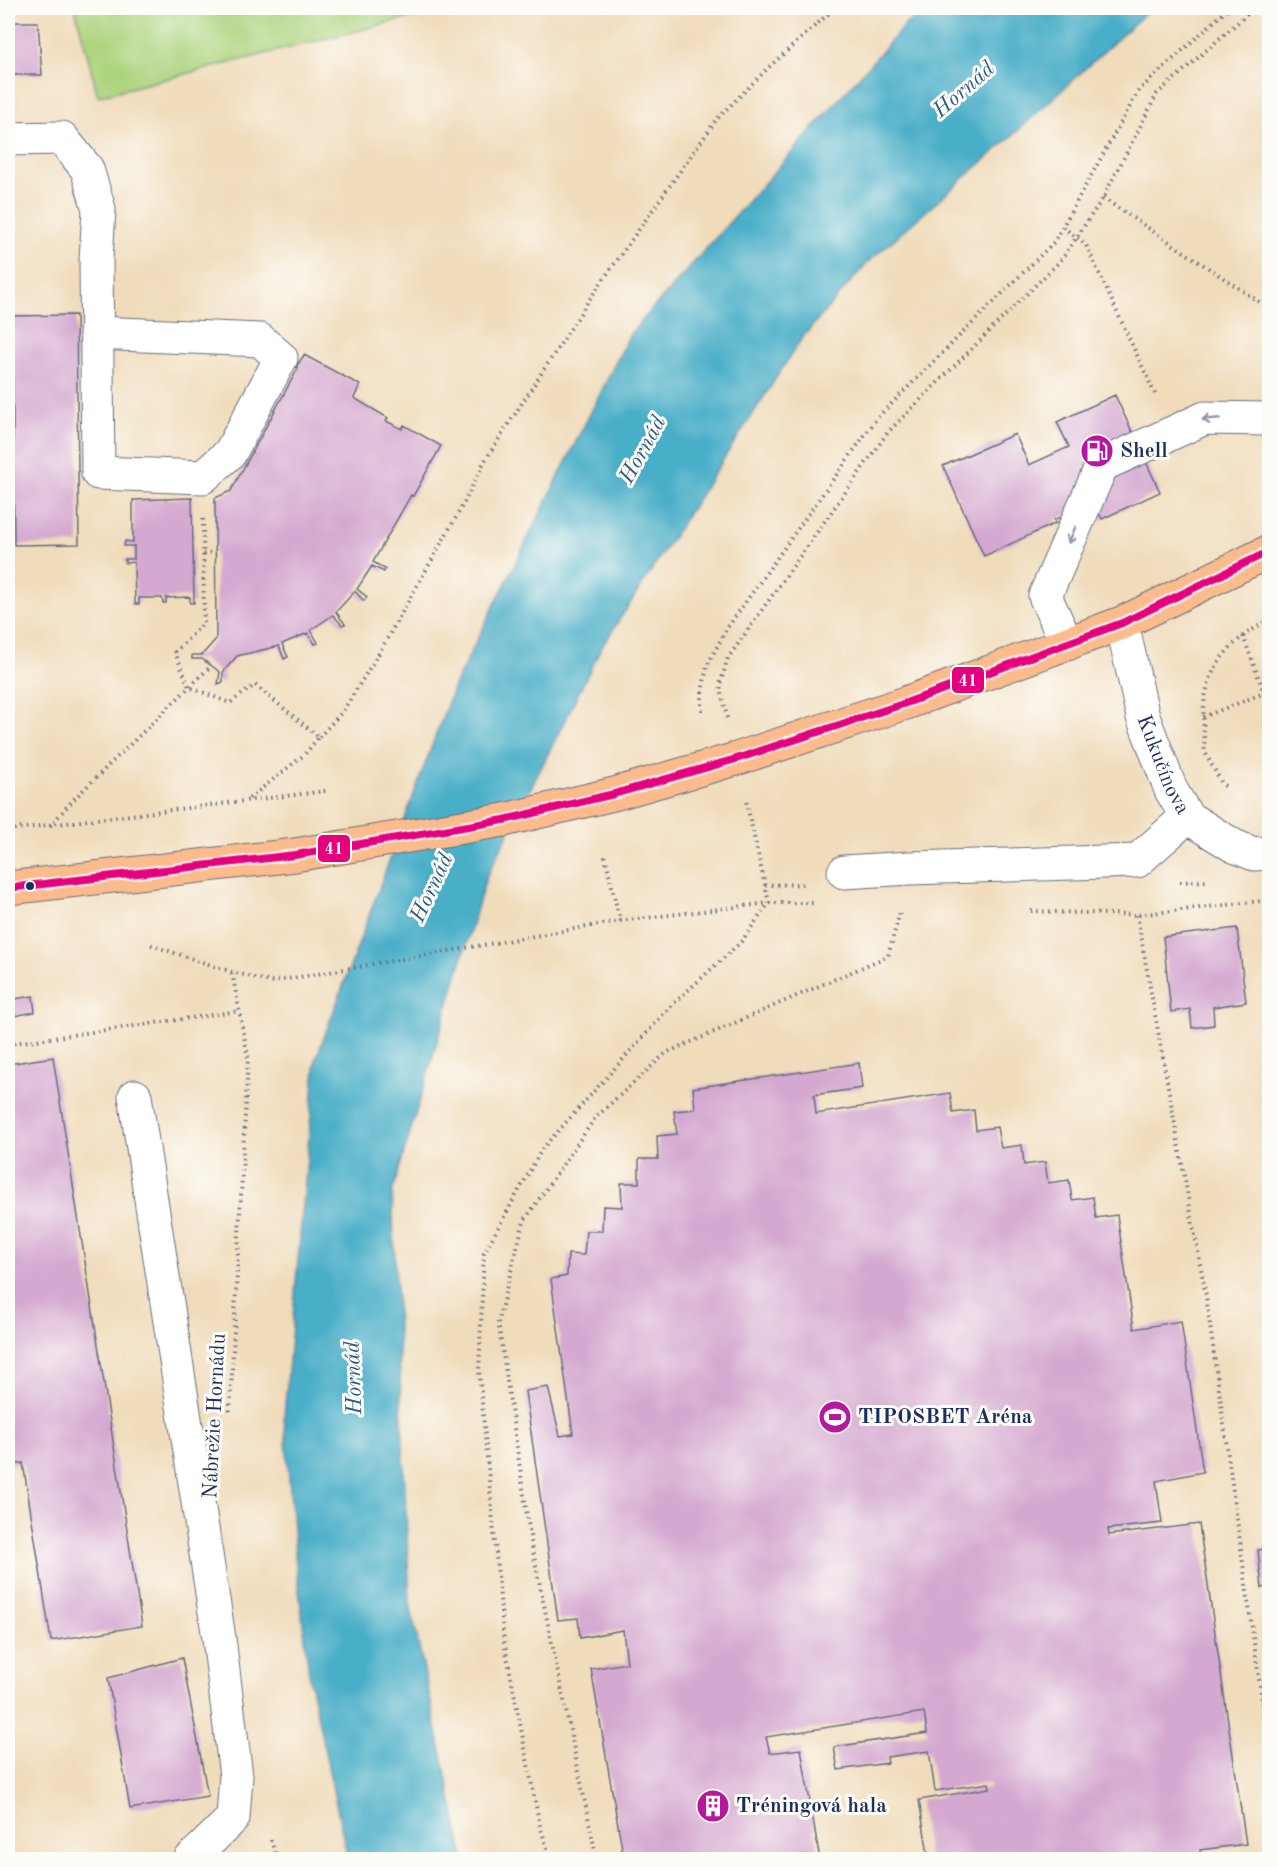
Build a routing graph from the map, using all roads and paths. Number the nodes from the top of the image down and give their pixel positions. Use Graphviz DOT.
graph roads {
  1 [pos="835,8"];
  2 [pos="1229,8"];
  3 [pos="1254,8"];
  4 [pos="8,139"];
  5 [pos="1102,198"];
  6 [pos="1063,227"];
  7 [pos="1076,237"];
  8 [pos="1269,309"];
  9 [pos="96,333"];
  10 [pos="1269,419"];
  11 [pos="1173,433"];
  12 [pos="202,477"];
  13 [pos="1269,551"];
  14 [pos="216,552"];
  15 [pos="203,554"];
  16 [pos="1269,620"];
  17 [pos="1122,623"];
  18 [pos="1243,636"];
  19 [pos="1067,644"];
  20 [pos="211,666"];
  21 [pos="189,687"];
  22 [pos="1264,693"];
  23 [pos="1269,709"];
  24 [pos="702,711"];
  25 [pos="1202,717"];
  26 [pos="319,737"];
  27 [pos="736,759"];
  28 [pos="1230,790"];
  29 [pos="326,791"];
  30 [pos="246,801"];
  31 [pos="1186,817"];
  32 [pos="50,826"];
  33 [pos="8,830"];
  34 [pos="1269,853"];
  35 [pos="604,856"];
  36 [pos="910,868"];
  37 [pos="844,872"];
  38 [pos="8,888"];
  39 [pos="1137,915"];
  40 [pos="620,921"];
  41 [pos="590,926"];
  42 [pos="151,945"];
  43 [pos="232,972"];
  44 [pos="239,1011"];
  45 [pos="8,1044"];
  46 [pos="135,1096"];
  47 [pos="230,1414"];
  48 [pos="1269,1758"];
  49 [pos="270,1834"];
  50 [pos="190,1860"];
  51 [pos="277,1860"];
  52 [pos="551,1860"];
  53 [pos="597,1860"];
  1 -- 26 [label="path"];
  2 -- 6 [label="path"];
  3 -- 5 [label="path"];
  4 -- 9 [label="street"];
  5 -- 7 [label="path"];
  5 -- 8 [label="path"];
  6 -- 7 [label="path"];
  6 -- 24 [label="path"];
  7 -- 11 [label="path"];
  7 -- 27 [label="path"];
  9 -- 12 [label="street"];
  9 -- 12 [label="street"];
  10 -- 11 [label="street, one-way"];
  11 -- 19 [label="street, one-way"];
  12 -- 15 [label="path"];
  13 -- 17 [label="main road"];
  14 -- 15 [label="path"];
  15 -- 21 [label="path"];
  16 -- 18 [label="path"];
  17 -- 19 [label="main road"];
  17 -- 31 [label="street, Kukučínova"];
  18 -- 22 [label="path"];
  18 -- 25 [label="path"];
  19 -- 27 [label="main road"];
  20 -- 21 [label="path"];
  21 -- 26 [label="path"];
  21 -- 32 [label="path"];
  22 -- 23 [label="path"];
  22 -- 25 [label="path"];
  25 -- 28 [label="path"];
  26 -- 30 [label="path"];
  27 -- 38 [label="main road"];
  27 -- 52 [label="path"];
  29 -- 30 [label="path"];
  30 -- 32 [label="path"];
  31 -- 34 [label="street, Kukučínova"];
  31 -- 36 [label="street"];
  32 -- 33 [label="path"];
  35 -- 40 [label="path"];
  36 -- 37 [label="street"];
  36 -- 53 [label="path"];
  39 -- 48 [label="path"];
  41 -- 43 [label="path"];
  42 -- 43 [label="path"];
  43 -- 44 [label="path, Nábrežie Hornádu"];
  44 -- 45 [label="path"];
  44 -- 47 [label="path, Nábrežie Hornádu"];
  46 -- 50 [label="street"];
  49 -- 51 [label="path"];
}
